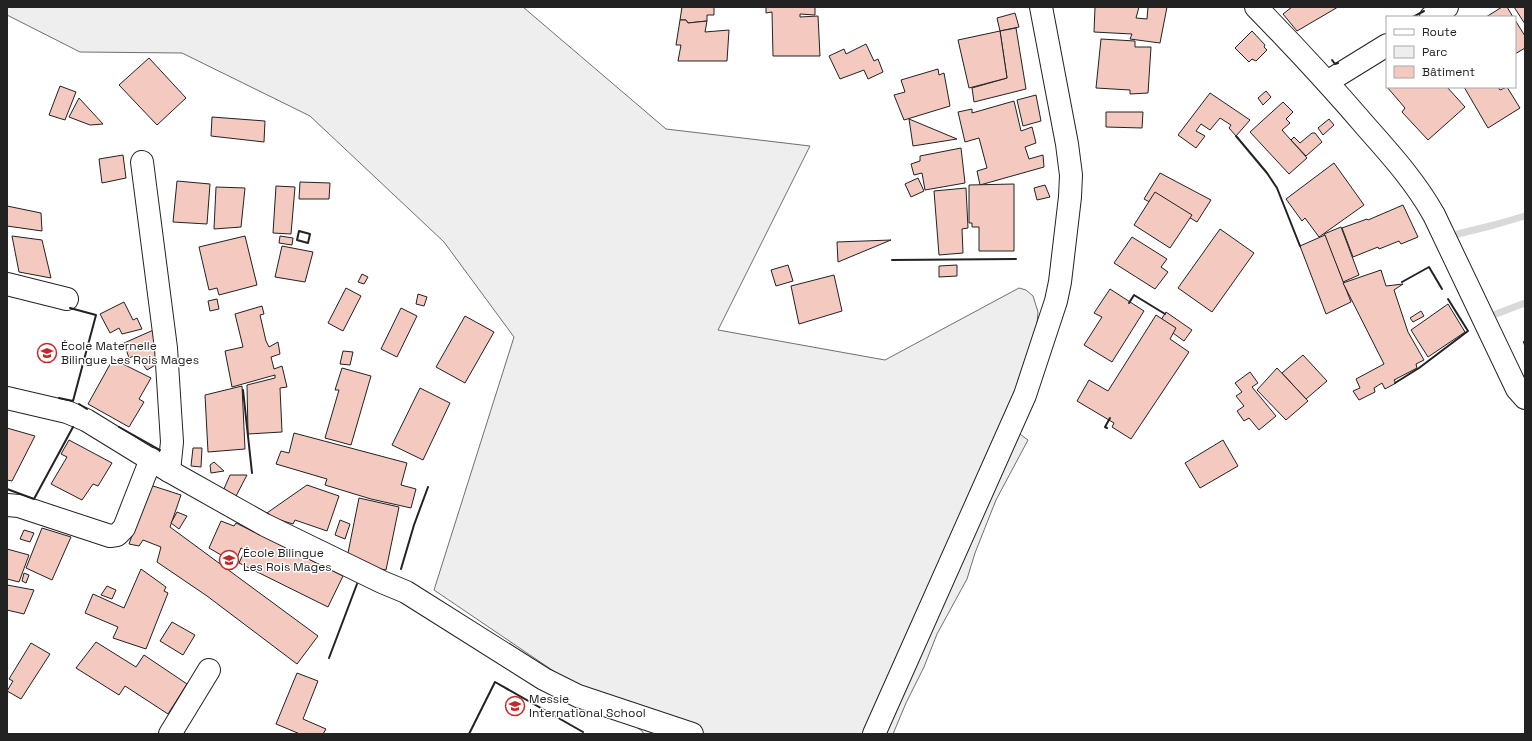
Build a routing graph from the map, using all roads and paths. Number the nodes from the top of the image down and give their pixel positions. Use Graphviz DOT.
graph roads {
  1 [pos="1041,7"];
  2 [pos="1256,7"];
  3 [pos="1447,7"];
  4 [pos="1433,16"];
  5 [pos="1386,46"];
  6 [pos="1327,82"];
  7 [pos="142,162"];
  8 [pos="7,284"];
  9 [pos="67,299"];
  10 [pos="7,398"];
  11 [pos="1525,398"];
  12 [pos="151,459"];
  13 [pos="169,471"];
  14 [pos="7,505"];
  15 [pos="209,670"];
  16 [pos="170,734"];
  17 [pos="692,734"];
  18 [pos="874,734"];
  1 -- 18 [label="street"];
  2 -- 6 [label="street"];
  3 -- 4 [label="street"];
  5 -- 6 [label="street"];
  6 -- 11 [label="street"];
  7 -- 13 [label="street"];
  8 -- 9 [label="street"];
  10 -- 12 [label="street"];
  12 -- 13 [label="street"];
  12 -- 14 [label="street"];
  13 -- 17 [label="street"];
  15 -- 16 [label="street"];
}
